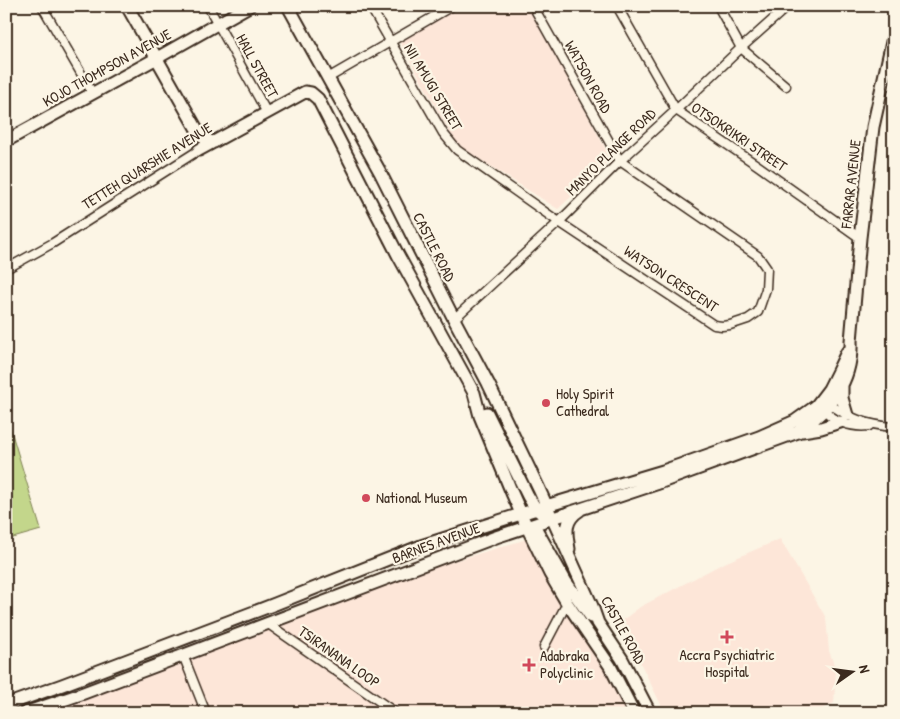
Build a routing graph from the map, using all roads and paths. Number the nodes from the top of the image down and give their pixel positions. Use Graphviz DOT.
graph roads {
  1 [pos="42,6"];
  2 [pos="208,6"];
  3 [pos="249,6"];
  4 [pos="288,6"];
  5 [pos="370,6"];
  6 [pos="533,6"];
  7 [pos="617,6"];
  8 [pos="718,6"];
  9 [pos="788,6"];
  10 [pos="450,7"];
  11 [pos="132,8"];
  12 [pos="218,24"];
  13 [pos="894,33"];
  14 [pos="391,41"];
  15 [pos="741,48"];
  16 [pos="158,58"];
  17 [pos="328,78"];
  18 [pos="786,86"];
  19 [pos="305,92"];
  20 [pos="93,94"];
  21 [pos="676,110"];
  22 [pos="267,113"];
  23 [pos="199,133"];
  24 [pos="6,141"];
  25 [pos="214,142"];
  26 [pos="199,150"];
  27 [pos="620,162"];
  28 [pos="380,172"];
  29 [pos="361,182"];
  30 [pos="559,222"];
  31 [pos="860,238"];
  32 [pos="6,269"];
  33 [pos="454,320"];
  34 [pos="851,341"];
  35 [pos="842,384"];
  36 [pos="474,393"];
  37 [pos="824,404"];
  38 [pos="844,419"];
  39 [pos="894,427"];
  40 [pos="798,432"];
  41 [pos="539,489"];
  42 [pos="512,493"];
  43 [pos="572,498"];
  44 [pos="582,508"];
  45 [pos="541,509"];
  46 [pos="521,514"];
  47 [pos="551,519"];
  48 [pos="496,522"];
  49 [pos="531,525"];
  50 [pos="496,537"];
  51 [pos="542,558"];
  52 [pos="571,560"];
  53 [pos="567,603"];
  54 [pos="267,623"];
  55 [pos="598,623"];
  56 [pos="544,647"];
  57 [pos="183,655"];
  58 [pos="6,705"];
  59 [pos="26,713"];
  60 [pos="206,713"];
  61 [pos="396,713"];
  62 [pos="634,713"];
  63 [pos="650,713"];
  1 -- 20 [label="street"];
  2 -- 12 [label="street, HALL STREET"];
  3 -- 12 [label="main road, KOJO THOMPSON AVENUE"];
  4 -- 17 [label="main road, CASTLE ROAD"];
  5 -- 14 [label="street, NII AMUGI STREET"];
  6 -- 27 [label="street, WATSON ROAD"];
  7 -- 21 [label="street, OTSOKRIKRI STREET"];
  8 -- 15 [label="street"];
  9 -- 15 [label="street, MANYO PLANGE ROAD"];
  10 -- 14 [label="street"];
  11 -- 16 [label="main road"];
  12 -- 16 [label="main road, KOJO THOMPSON AVENUE"];
  12 -- 22 [label="street, HALL STREET"];
  13 -- 31 [label="main road, FARRAR AVENUE"];
  14 -- 17 [label="street"];
  14 -- 30 [label="street, NII AMUGI STREET"];
  15 -- 18 [label="street"];
  15 -- 21 [label="street, MANYO PLANGE ROAD"];
  16 -- 20 [label="main road, KOJO THOMPSON AVENUE"];
  16 -- 23 [label="main road"];
  17 -- 28 [label="main road, CASTLE ROAD"];
  19 -- 22 [label="main road, TETTEH QUARSHIE AVENUE"];
  19 -- 29 [label="main road, CASTLE ROAD"];
  20 -- 24 [label="main road, KOJO THOMPSON AVENUE"];
  21 -- 27 [label="street, MANYO PLANGE ROAD"];
  21 -- 31 [label="street, OTSOKRIKRI STREET"];
  22 -- 25 [label="main road, TETTEH QUARSHIE AVENUE"];
  23 -- 25 [label="main road"];
  23 -- 26 [label="main road"];
  25 -- 26 [label="main road, TETTEH QUARSHIE AVENUE"];
  26 -- 32 [label="street, TETTEH QUARSHIE AVENUE"];
  27 -- 30 [label="street, MANYO PLANGE ROAD"];
  27 -- 30 [label="street, WATSON CRESCENT"];
  28 -- 29 [label="main road"];
  28 -- 33 [label="main road, CASTLE ROAD"];
  29 -- 36 [label="main road, CASTLE ROAD"];
  30 -- 33 [label="street, MANYO PLANGE ROAD"];
  31 -- 34 [label="main road, FARRAR AVENUE"];
  33 -- 41 [label="main road, CASTLE ROAD"];
  34 -- 35 [label="main road, FARRAR AVENUE"];
  34 -- 37 [label="main road, FARRAR AVENUE"];
  35 -- 37 [label="main road, BARNES AVENUE"];
  35 -- 38 [label="main road"];
  36 -- 42 [label="main road, CASTLE ROAD"];
  36 -- 45 [label="main road"];
  37 -- 38 [label="street"];
  37 -- 40 [label="main road, BARNES AVENUE"];
  37 -- 43 [label="main road, BARNES AVENUE"];
  38 -- 39 [label="street"];
  38 -- 40 [label="main road"];
  40 -- 44 [label="main road, BARNES AVENUE"];
  41 -- 43 [label="main road"];
  41 -- 45 [label="main road, CASTLE ROAD"];
  42 -- 46 [label="main road, CASTLE ROAD"];
  42 -- 48 [label="main road"];
  43 -- 45 [label="main road, BARNES AVENUE"];
  44 -- 47 [label="main road, BARNES AVENUE"];
  44 -- 52 [label="main road"];
  45 -- 46 [label="main road, BARNES AVENUE"];
  45 -- 47 [label="main road, CASTLE ROAD"];
  45 -- 49 [label="main road"];
  46 -- 48 [label="main road, BARNES AVENUE"];
  46 -- 49 [label="main road, CASTLE ROAD"];
  47 -- 49 [label="main road, BARNES AVENUE"];
  47 -- 52 [label="main road, CASTLE ROAD"];
  48 -- 58 [label="main road, BARNES AVENUE"];
  49 -- 50 [label="main road, BARNES AVENUE"];
  49 -- 51 [label="main road, CASTLE ROAD"];
  49 -- 55 [label="main road"];
  50 -- 51 [label="main road"];
  50 -- 54 [label="main road, BARNES AVENUE"];
  51 -- 53 [label="main road, CASTLE ROAD"];
  52 -- 55 [label="main road, CASTLE ROAD"];
  53 -- 56 [label="street"];
  53 -- 62 [label="main road, CASTLE ROAD"];
  54 -- 57 [label="main road, BARNES AVENUE"];
  54 -- 61 [label="street, TSIRANANA LOOP"];
  55 -- 63 [label="main road, CASTLE ROAD"];
  57 -- 59 [label="main road, BARNES AVENUE"];
  57 -- 60 [label="street"];
}
